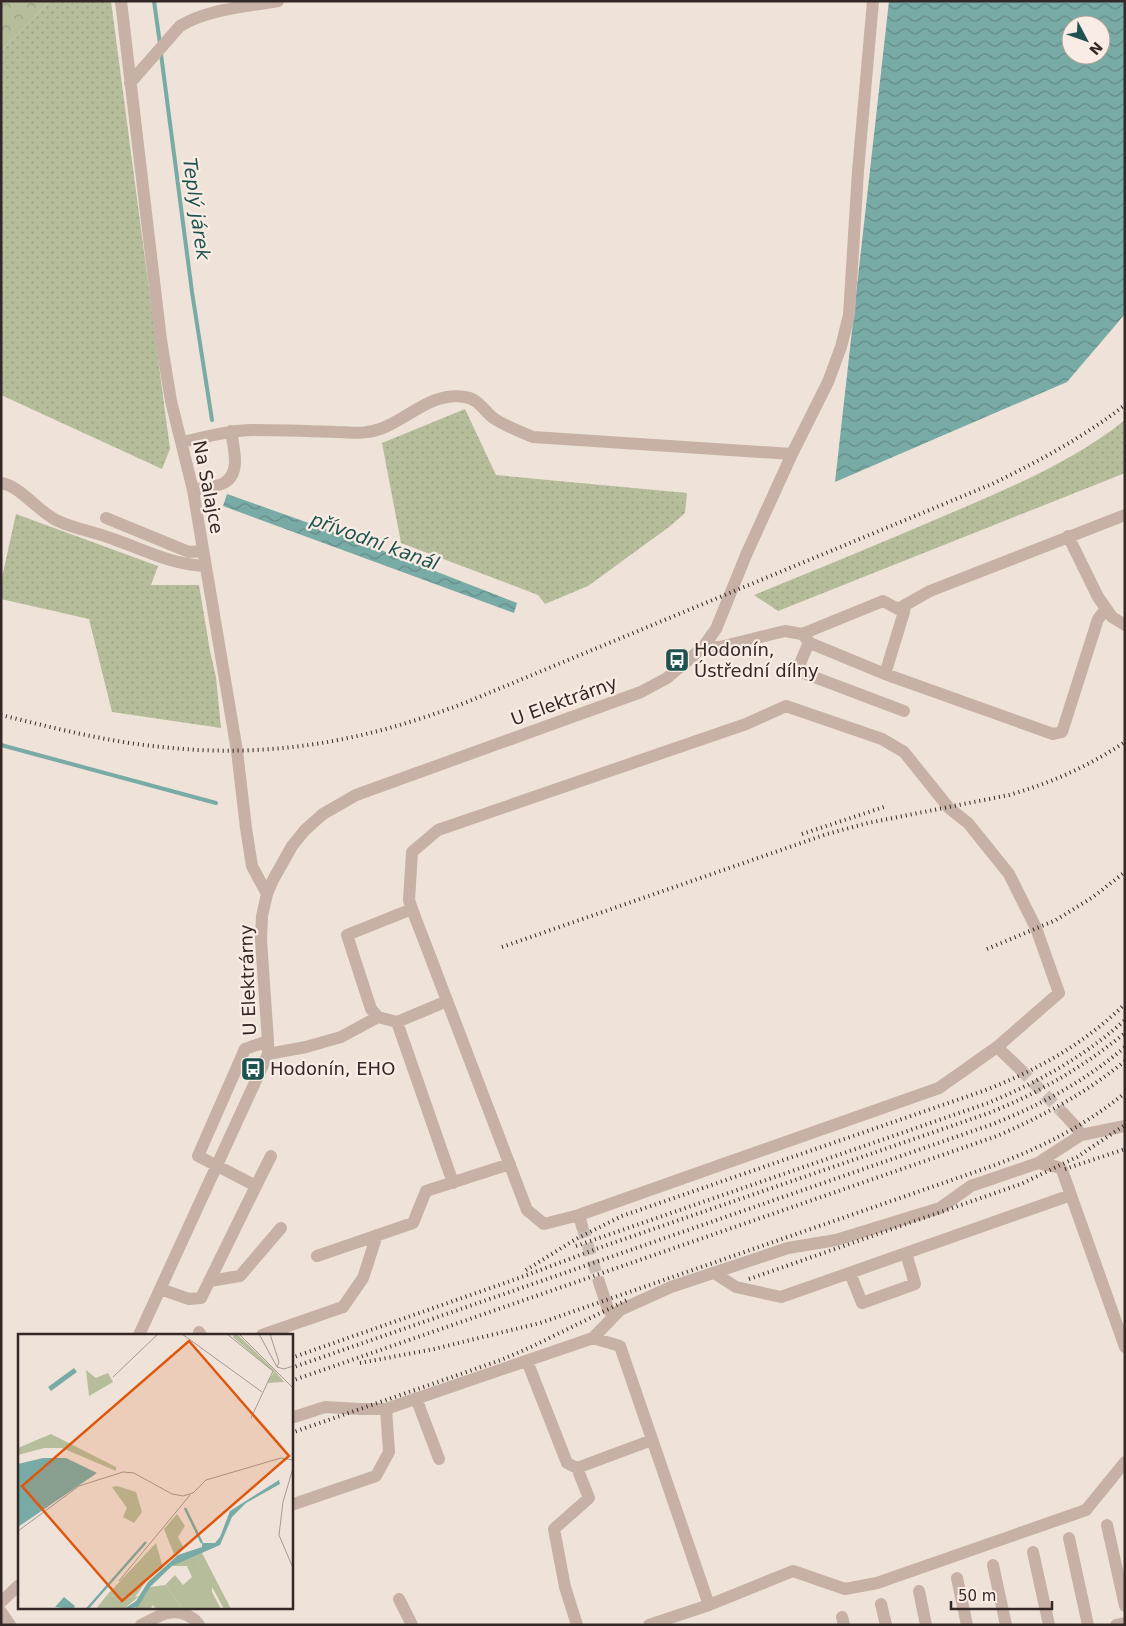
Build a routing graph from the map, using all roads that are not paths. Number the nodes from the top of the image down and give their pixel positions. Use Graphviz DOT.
graph roads {
  1 [pos="121,1"];
  2 [pos="278,1"];
  3 [pos="873,1"];
  4 [pos="130,83"];
  5 [pos="231,431"];
  6 [pos="182,442"];
  7 [pos="792,454"];
  8 [pos="3,483"];
  9 [pos="194,490"];
  10 [pos="1125,515"];
  11 [pos="106,518"];
  12 [pos="120,524"];
  13 [pos="1068,536"];
  14 [pos="113,539"];
  15 [pos="202,551"];
  16 [pos="205,566"];
  17 [pos="905,605"];
  18 [pos="1106,610"];
  19 [pos="1125,625"];
  20 [pos="806,638"];
  21 [pos="704,647"];
  22 [pos="885,674"];
  23 [pos="904,711"];
  24 [pos="267,894"];
  25 [pos="412,909"];
  26 [pos="447,1001"];
  27 [pos="378,1017"];
  28 [pos="397,1022"];
  29 [pos="268,1041"];
  30 [pos="997,1047"];
  31 [pos="268,1054"];
  32 [pos="1020,1069"];
  33 [pos="1064,1114"];
  34 [pos="1125,1126"];
  35 [pos="1081,1135"];
  36 [pos="271,1156"];
  37 [pos="1038,1163"];
  38 [pos="510,1164"];
  39 [pos="216,1165"];
  40 [pos="453,1183"];
  41 [pos="256,1186"];
  42 [pos="1071,1195"];
  43 [pos="281,1228"];
  44 [pos="377,1235"];
  45 [pos="906,1253"];
  46 [pos="317,1256"];
  47 [pos="850,1272"];
  48 [pos="714,1273"];
  49 [pos="210,1281"];
  50 [pos="599,1282"];
  51 [pos="160,1288"];
  52 [pos="614,1316"];
  53 [pos="139,1334"];
  54 [pos="265,1334"];
  55 [pos="593,1338"];
  56 [pos="1125,1347"];
  57 [pos="527,1361"];
  58 [pos="416,1398"];
  59 [pos="386,1409"];
  60 [pos="292,1418"];
  61 [pos="652,1440"];
  62 [pos="439,1459"];
  63 [pos="1125,1462"];
  64 [pos="577,1468"];
  65 [pos="292,1506"];
  66 [pos="1107,1525"];
  67 [pos="1069,1538"];
  68 [pos="1033,1552"];
  69 [pos="994,1565"];
  70 [pos="957,1578"];
  71 [pos="18,1586"];
  72 [pos="919,1591"];
  73 [pos="399,1598"];
  74 [pos="1,1602"];
  75 [pos="881,1604"];
  76 [pos="709,1605"];
  77 [pos="1125,1606"];
  78 [pos="1,1612"];
  79 [pos="1125,1623"];
  80 [pos="10,1625"];
  81 [pos="141,1625"];
  82 [pos="199,1625"];
  83 [pos="412,1625"];
  84 [pos="577,1625"];
  85 [pos="649,1625"];
  86 [pos="886,1625"];
  87 [pos="926,1625"];
  88 [pos="967,1625"];
  89 [pos="1006,1625"];
  90 [pos="1049,1625"];
  91 [pos="1088,1625"];
  92 [pos="1116,1625"];
  1 -- 4 [label="street, Na Salajce"];
  2 -- 4 [label="street"];
  3 -- 7 [label="street, U Elektrárny"];
  4 -- 6 [label="street, Na Salajce"];
  5 -- 6 [label="street"];
  5 -- 7 [label="street"];
  5 -- 9 [label="street"];
  6 -- 9 [label="street, Na Salajce"];
  7 -- 21 [label="street, U Elektrárny"];
  8 -- 14 [label="street"];
  9 -- 15 [label="street, Na Salajce"];
  10 -- 13 [label="street"];
  11 -- 12 [label="street"];
  12 -- 14 [label="street"];
  12 -- 15 [label="street"];
  13 -- 17 [label="street"];
  13 -- 18 [label="street"];
  14 -- 16 [label="street"];
  15 -- 16 [label="street, Na Salajce"];
  16 -- 24 [label="street, Na Salajce"];
  17 -- 20 [label="street"];
  17 -- 22 [label="street"];
  18 -- 19 [label="street"];
  18 -- 22 [label="street"];
  20 -- 21 [label="street"];
  20 -- 22 [label="street"];
  20 -- 23 [label="street"];
  21 -- 24 [label="street, U Elektrárny"];
  24 -- 29 [label="street, U Elektrárny"];
  25 -- 26 [label="street"];
  25 -- 27 [label="street"];
  25 -- 30 [label="street"];
  26 -- 28 [label="street"];
  26 -- 38 [label="street"];
  27 -- 28 [label="street"];
  27 -- 31 [label="street"];
  28 -- 40 [label="street"];
  29 -- 31 [label="street, U Elektrárny"];
  29 -- 39 [label="street"];
  30 -- 32 [label="street"];
  30 -- 38 [label="street"];
  31 -- 39 [label="street, U Elektrárny"];
  33 -- 35 [label="street"];
  34 -- 35 [label="street"];
  35 -- 37 [label="street"];
  36 -- 41 [label="street"];
  37 -- 42 [label="street"];
  37 -- 48 [label="street"];
  38 -- 40 [label="street"];
  39 -- 41 [label="street"];
  39 -- 51 [label="street, U Elektrárny"];
  40 -- 44 [label="street"];
  41 -- 49 [label="street"];
  42 -- 45 [label="street"];
  42 -- 56 [label="street"];
  43 -- 49 [label="street"];
  44 -- 46 [label="street"];
  44 -- 54 [label="street"];
  45 -- 47 [label="street"];
  45 -- 47 [label="street"];
  47 -- 48 [label="street"];
  48 -- 52 [label="street"];
  49 -- 51 [label="street"];
  50 -- 52 [label="street"];
  51 -- 53 [label="street, U Elektrárny"];
  52 -- 55 [label="street"];
  55 -- 57 [label="street"];
  55 -- 61 [label="street"];
  57 -- 58 [label="street"];
  57 -- 64 [label="street"];
  58 -- 59 [label="street"];
  58 -- 62 [label="street"];
  59 -- 60 [label="street"];
  59 -- 65 [label="street"];
  61 -- 64 [label="street"];
  61 -- 76 [label="street"];
  63 -- 76 [label="street"];
  64 -- 84 [label="street"];
  66 -- 77 [label="street"];
  67 -- 91 [label="street"];
  68 -- 90 [label="street"];
  69 -- 89 [label="street"];
  70 -- 88 [label="street"];
  71 -- 74 [label="street"];
  72 -- 87 [label="street"];
  73 -- 83 [label="street"];
  75 -- 86 [label="street"];
  76 -- 85 [label="street"];
  78 -- 80 [label="street"];
  79 -- 92 [label="street"];
  81 -- 82 [label="street"];
}
